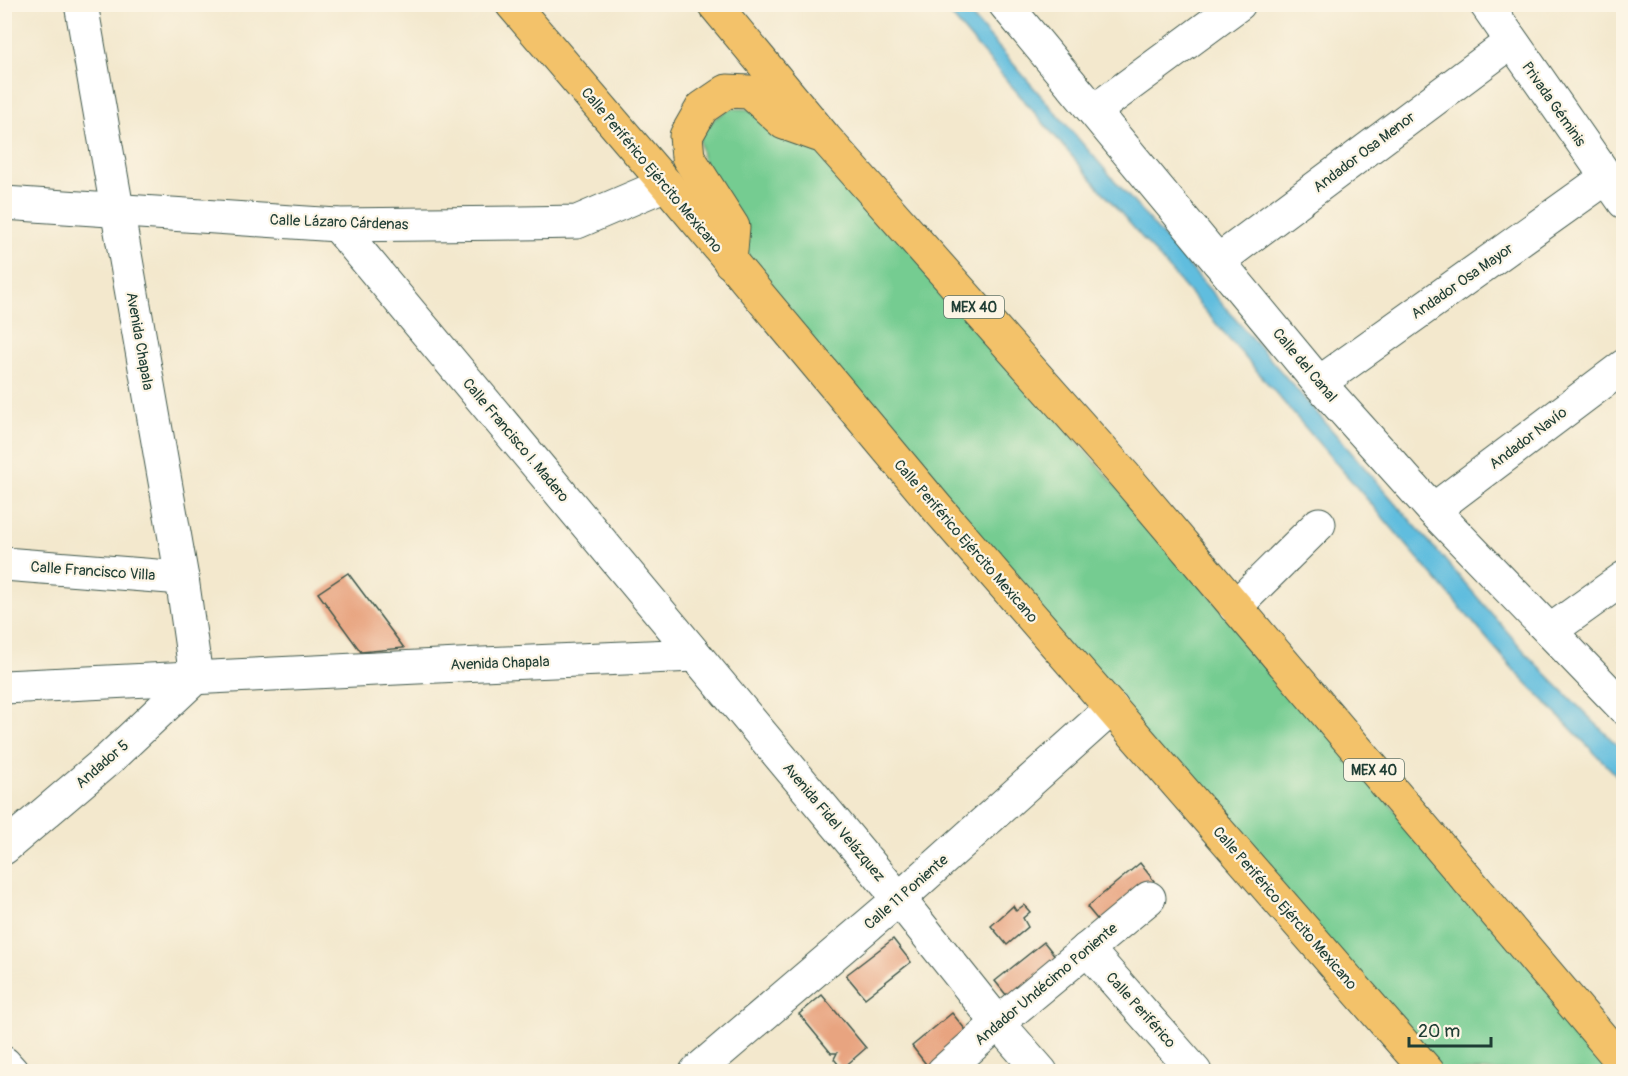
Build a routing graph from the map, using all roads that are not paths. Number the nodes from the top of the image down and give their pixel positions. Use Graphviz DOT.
graph roads {
  1 [pos="81,4"];
  2 [pos="512,4"];
  3 [pos="714,4"];
  4 [pos="1005,4"];
  5 [pos="1239,4"];
  6 [pos="1486,4"];
  7 [pos="1511,42"];
  8 [pos="1094,111"];
  9 [pos="825,138"];
  10 [pos="666,184"];
  11 [pos="1615,190"];
  12 [pos="4,203"];
  13 [pos="116,209"];
  14 [pos="337,225"];
  15 [pos="1218,261"];
  16 [pos="730,262"];
  17 [pos="1623,366"];
  18 [pos="1319,383"];
  19 [pos="1433,510"];
  20 [pos="1320,524"];
  21 [pos="4,564"];
  22 [pos="182,578"];
  23 [pos="1623,578"];
  24 [pos="1235,607"];
  25 [pos="1550,631"];
  26 [pos="695,655"];
  27 [pos="196,677"];
  28 [pos="4,687"];
  29 [pos="1112,708"];
  30 [pos="1623,708"];
  31 [pos="4,848"];
  32 [pos="1149,898"];
  33 [pos="899,899"];
  34 [pos="1087,950"];
  35 [pos="998,1023"];
  36 [pos="4,1063"];
  37 [pos="1623,1064"];
  38 [pos="1188,1069"];
  39 [pos="12,1071"];
  40 [pos="696,1071"];
  41 [pos="943,1071"];
  42 [pos="1041,1071"];
  43 [pos="1428,1071"];
  1 -- 13 [label="street, Avenida Chapala"];
  2 -- 10 [label="highway, Calle Periférico Ejército Mexicano"];
  3 -- 9 [label="highway, MEX 40"];
  4 -- 8 [label="street, Calle del Canal"];
  5 -- 8 [label="street"];
  6 -- 7 [label="street, Privada Géminis"];
  7 -- 11 [label="street, Privada Géminis"];
  7 -- 15 [label="street, Andador Osa Menor"];
  8 -- 15 [label="street, Calle del Canal"];
  9 -- 16 [label="highway"];
  9 -- 24 [label="highway, MEX 40"];
  10 -- 14 [label="street, Calle Lázaro Cárdenas"];
  10 -- 16 [label="highway, Calle Periférico Ejército Mexicano"];
  11 -- 18 [label="street, Andador Osa Mayor"];
  12 -- 13 [label="street, Calle Lázaro Cárdenas"];
  13 -- 14 [label="street, Calle Lázaro Cárdenas"];
  13 -- 22 [label="street, Avenida Chapala"];
  14 -- 26 [label="street, Calle Francisco I. Madero"];
  15 -- 18 [label="street, Calle del Canal"];
  16 -- 29 [label="highway, Calle Periférico Ejército Mexicano"];
  17 -- 19 [label="street, Andador Navío"];
  18 -- 19 [label="street, Calle del Canal"];
  19 -- 25 [label="street, Calle del Canal"];
  20 -- 24 [label="street"];
  21 -- 22 [label="street, Calle Francisco Villa"];
  22 -- 27 [label="street, Avenida Chapala"];
  23 -- 25 [label="street"];
  24 -- 37 [label="highway, MEX 40"];
  25 -- 30 [label="street, Calle del Canal"];
  26 -- 27 [label="street, Avenida Chapala"];
  26 -- 33 [label="street, Avenida Fidel Velázquez"];
  27 -- 28 [label="street, Avenida Chapala"];
  27 -- 31 [label="street, Andador 5"];
  29 -- 33 [label="street, Calle 11 Poniente"];
  29 -- 43 [label="highway, Calle Periférico Ejército Mexicano"];
  32 -- 34 [label="street, Andador Undécimo Poniente"];
  33 -- 35 [label="street, Avenida Fidel Velázquez"];
  33 -- 40 [label="street, Calle 11 Poniente"];
  34 -- 35 [label="street, Andador Undécimo Poniente"];
  34 -- 38 [label="street, Calle Periférico"];
  35 -- 41 [label="street, Andador Undécimo Poniente"];
  35 -- 42 [label="street, Avenida Fidel Velázquez"];
  36 -- 39 [label="street"];
}
